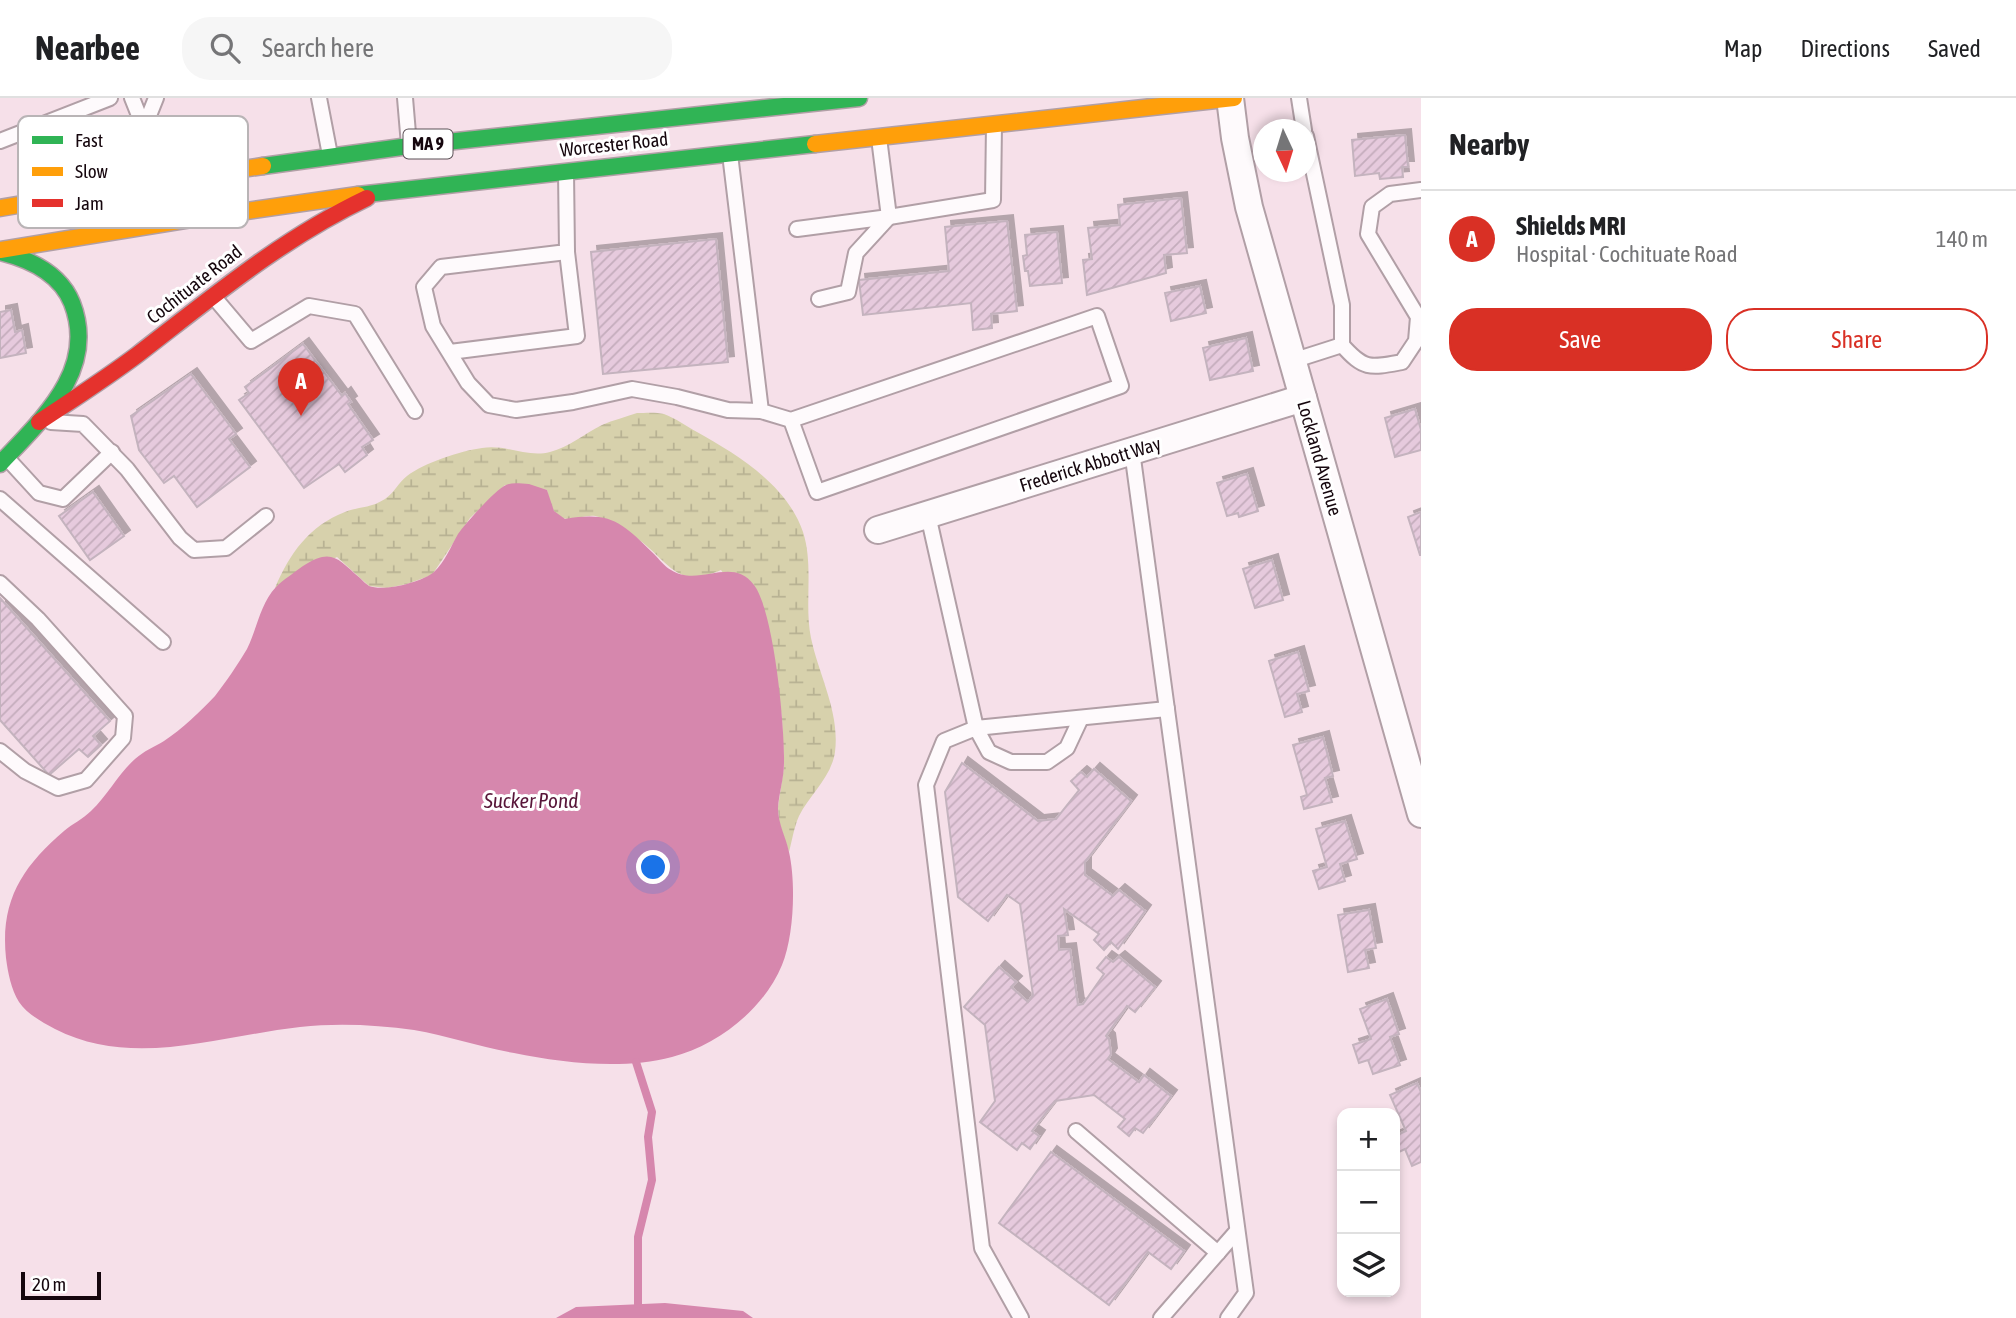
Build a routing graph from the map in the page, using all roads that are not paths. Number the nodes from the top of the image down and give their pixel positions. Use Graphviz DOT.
graph roads {
  1 [pos="110,98"];
  2 [pos="132,98"];
  3 [pos="156,98"];
  4 [pos="319,98"];
  5 [pos="405,98"];
  6 [pos="859,98"];
  7 [pos="1232,98"];
  8 [pos="1300,98"];
  9 [pos="818,100"];
  10 [pos="64,116"];
  11 [pos="139,116"];
  12 [pos="149,116"];
  13 [pos="1303,119"];
  14 [pos="994,124"];
  15 [pos="18,134"];
  16 [pos="879,136"];
  17 [pos="0,141"];
  18 [pos="409,146"];
  19 [pos="730,153"];
  20 [pos="330,156"];
  21 [pos="248,168"];
  22 [pos="566,171"];
  23 [pos="1316,182"];
  24 [pos="1421,190"];
  25 [pos="382,192"];
  26 [pos="18,205"];
  27 [pos="0,208"];
  28 [pos="248,211"];
  29 [pos="889,217"];
  30 [pos="138,228"];
  31 [pos="797,229"];
  32 [pos="0,251"];
  33 [pos="568,251"];
  34 [pos="213,296"];
  35 [pos="819,299"];
  36 [pos="1342,345"];
  37 [pos="450,352"];
  38 [pos="1292,361"];
  39 [pos="1303,398"];
  40 [pos="415,411"];
  41 [pos="761,411"];
  42 [pos="791,421"];
  43 [pos="39,422"];
  44 [pos="1132,451"];
  45 [pos="112,452"];
  46 [pos="3,460"];
  47 [pos="0,499"];
  48 [pos="928,515"];
  49 [pos="266,516"];
  50 [pos="878,530"];
  51 [pos="0,583"];
  52 [pos="163,642"];
  53 [pos="1167,709"];
  54 [pos="1081,718"];
  55 [pos="975,728"];
  56 [pos="0,751"];
  57 [pos="1421,814"];
  58 [pos="1076,1131"];
  59 [pos="1237,1231"];
  60 [pos="1218,1253"];
  61 [pos="1021,1318"];
  62 [pos="1161,1318"];
  63 [pos="1228,1318"];
  1 -- 10 [label="lane"];
  2 -- 11 [label="lane"];
  3 -- 12 [label="lane"];
  4 -- 20 [label="lane"];
  5 -- 18 [label="lane"];
  6 -- 9 [label="main road, Worcester Road / MA 9"];
  7 -- 14 [label="main road, Worcester Road / MA 9"];
  7 -- 38 [label="street, Lockland Avenue"];
  8 -- 13 [label="lane"];
  9 -- 18 [label="main road, Worcester Road / MA 9"];
  14 -- 16 [label="main road, Worcester Road / MA 9"];
  14 -- 29 [label="lane"];
  15 -- 17 [label="lane"];
  16 -- 19 [label="main road, Worcester Road / MA 9"];
  16 -- 29 [label="lane"];
  18 -- 20 [label="main road, Worcester Road / MA 9"];
  19 -- 22 [label="main road, Worcester Road / MA 9"];
  19 -- 41 [label="lane"];
  20 -- 21 [label="main road, Worcester Road / MA 9"];
  22 -- 25 [label="main road, Worcester Road / MA 9"];
  22 -- 33 [label="lane"];
  23 -- 36 [label="lane"];
  24 -- 36 [label="lane"];
  25 -- 28 [label="main road, Worcester Road / MA 9"];
  25 -- 34 [label="main road, Cochituate Road"];
  26 -- 27 [label="main road, Worcester Road / MA 9"];
  29 -- 31 [label="lane"];
  29 -- 35 [label="lane"];
  30 -- 32 [label="main road, Worcester Road / MA 9"];
  32 -- 43 [label="main road, Cochituate Road"];
  33 -- 37 [label="lane"];
  33 -- 37 [label="lane"];
  34 -- 40 [label="lane"];
  34 -- 43 [label="main road, Cochituate Road"];
  36 -- 38 [label="lane"];
  37 -- 41 [label="lane"];
  38 -- 39 [label="street, Lockland Avenue"];
  39 -- 44 [label="street, Frederick Abbott Way"];
  39 -- 57 [label="street, Lockland Avenue"];
  41 -- 42 [label="lane"];
  42 -- 42 [label="lane"];
  43 -- 45 [label="lane"];
  43 -- 46 [label="main road, Cochituate Road"];
  44 -- 48 [label="street, Frederick Abbott Way"];
  44 -- 53 [label="lane"];
  45 -- 46 [label="lane"];
  45 -- 49 [label="lane"];
  47 -- 52 [label="lane"];
  48 -- 50 [label="street, Frederick Abbott Way"];
  48 -- 55 [label="lane"];
  51 -- 56 [label="lane"];
  53 -- 54 [label="lane"];
  53 -- 59 [label="lane"];
  54 -- 55 [label="lane"];
  54 -- 55 [label="lane"];
  55 -- 61 [label="lane"];
  58 -- 60 [label="lane"];
  59 -- 60 [label="lane"];
  59 -- 63 [label="lane"];
  60 -- 62 [label="lane"];
}
